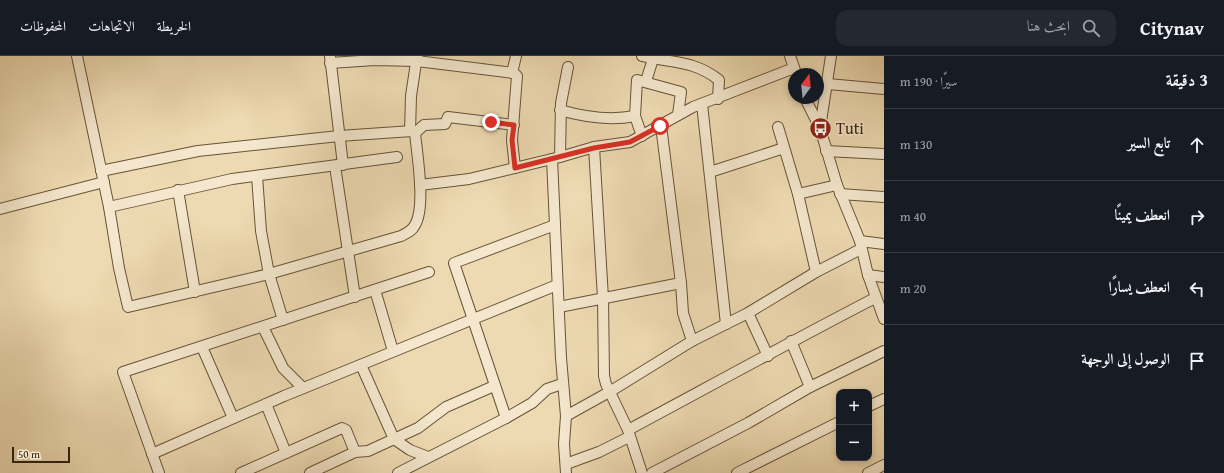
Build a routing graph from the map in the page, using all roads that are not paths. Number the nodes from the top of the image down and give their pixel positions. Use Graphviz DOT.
graph roads {
  1 [pos="77,56"];
  2 [pos="516,56"];
  3 [pos="642,56"];
  4 [pos="790,56"];
  5 [pos="831,56"];
  6 [pos="655,57"];
  7 [pos="330,59"];
  8 [pos="417,59"];
  9 [pos="568,67"];
  10 [pos="794,68"];
  11 [pos="512,73"];
  12 [pos="788,74"];
  13 [pos="646,81"];
  14 [pos="828,84"];
  15 [pos="884,89"];
  16 [pos="718,99"];
  17 [pos="702,104"];
  18 [pos="808,104"];
  19 [pos="560,110"];
  20 [pos="678,115"];
  21 [pos="635,116"];
  22 [pos="514,125"];
  23 [pos="660,126"];
  24 [pos="778,127"];
  25 [pos="820,128"];
  26 [pos="412,132"];
  27 [pos="339,136"];
  28 [pos="642,136"];
  29 [pos="594,148"];
  30 [pos="784,148"];
  31 [pos="826,151"];
  32 [pos="884,154"];
  33 [pos="397,157"];
  34 [pos="556,158"];
  35 [pos="339,166"];
  36 [pos="515,168"];
  37 [pos="101,171"];
  38 [pos="710,172"];
  39 [pos="257,176"];
  40 [pos="104,182"];
  41 [pos="420,185"];
  42 [pos="178,190"];
  43 [pos="838,190"];
  44 [pos="798,194"];
  45 [pos="884,197"];
  46 [pos="109,206"];
  47 [pos="0,209"];
  48 [pos="555,225"];
  49 [pos="884,244"];
  50 [pos="860,245"];
  51 [pos="348,253"];
  52 [pos="429,272"];
  53 [pos="816,272"];
  54 [pos="269,274"];
  55 [pos="868,275"];
  56 [pos="884,277"];
  57 [pos="681,283"];
  58 [pos="557,285"];
  59 [pos="375,290"];
  60 [pos="195,292"];
  61 [pos="355,297"];
  62 [pos="602,298"];
  63 [pos="875,298"];
  64 [pos="559,307"];
  65 [pos="748,313"];
  66 [pos="884,319"];
  67 [pos="283,320"];
  68 [pos="473,320"];
  69 [pos="726,324"];
  70 [pos="263,327"];
  71 [pos="692,341"];
  72 [pos="791,341"];
  73 [pos="202,347"];
  74 [pos="393,351"];
  75 [pos="884,351"];
  76 [pos="768,356"];
  77 [pos="361,365"];
  78 [pos="562,384"];
  79 [pos="494,386"];
  80 [pos="810,387"];
  81 [pos="303,388"];
  82 [pos="611,391"];
  83 [pos="884,399"];
  84 [pos="266,404"];
  85 [pos="872,405"];
  86 [pos="566,416"];
  87 [pos="233,418"];
  88 [pos="506,418"];
  89 [pos="836,424"];
  90 [pos="628,434"];
  91 [pos="394,439"];
  92 [pos="355,452"];
  93 [pos="286,453"];
  94 [pos="152,454"];
  95 [pos="428,457"];
  96 [pos="884,465"];
  97 [pos="566,469"];
  98 [pos="159,473"];
  99 [pos="241,473"];
  100 [pos="310,473"];
  101 [pos="398,473"];
  102 [pos="642,473"];
  103 [pos="652,473"];
  104 [pos="737,473"];
  105 [pos="868,473"];
  1 -- 37 [label="street"];
  2 -- 11 [label="street"];
  3 -- 6 [label="street"];
  4 -- 10 [label="street"];
  5 -- 14 [label="street"];
  6 -- 13 [label="street"];
  6 -- 16 [label="street"];
  7 -- 8 [label="street"];
  7 -- 27 [label="street"];
  8 -- 11 [label="street"];
  8 -- 26 [label="street"];
  9 -- 19 [label="street"];
  11 -- 22 [label="street"];
  12 -- 16 [label="street"];
  13 -- 20 [label="street"];
  13 -- 21 [label="street"];
  14 -- 15 [label="street"];
  14 -- 25 [label="street"];
  16 -- 17 [label="street"];
  17 -- 20 [label="street"];
  17 -- 38 [label="street"];
  18 -- 25 [label="street"];
  19 -- 21 [label="street"];
  19 -- 34 [label="street"];
  20 -- 23 [label="street"];
  21 -- 28 [label="street"];
  22 -- 26 [label="street"];
  22 -- 36 [label="street"];
  23 -- 28 [label="street"];
  23 -- 57 [label="street"];
  24 -- 30 [label="street"];
  25 -- 31 [label="street"];
  26 -- 27 [label="street"];
  26 -- 41 [label="street"];
  27 -- 35 [label="street"];
  27 -- 37 [label="street"];
  28 -- 29 [label="street"];
  29 -- 34 [label="street"];
  29 -- 62 [label="street"];
  30 -- 38 [label="street"];
  30 -- 44 [label="street"];
  31 -- 32 [label="street"];
  31 -- 43 [label="street"];
  33 -- 35 [label="street"];
  34 -- 36 [label="street"];
  34 -- 48 [label="street"];
  35 -- 39 [label="street"];
  35 -- 51 [label="street"];
  36 -- 41 [label="street"];
  37 -- 40 [label="street"];
  38 -- 69 [label="street"];
  39 -- 42 [label="street"];
  39 -- 54 [label="street"];
  40 -- 46 [label="street"];
  40 -- 47 [label="street"];
  41 -- 51 [label="street"];
  42 -- 46 [label="street"];
  42 -- 60 [label="street"];
  43 -- 44 [label="street"];
  43 -- 45 [label="street"];
  43 -- 50 [label="street"];
  44 -- 53 [label="street"];
  46 -- 60 [label="street"];
  48 -- 58 [label="street"];
  48 -- 68 [label="street"];
  49 -- 50 [label="street"];
  50 -- 53 [label="street"];
  50 -- 55 [label="street"];
  51 -- 54 [label="street"];
  51 -- 61 [label="street"];
  52 -- 59 [label="street"];
  53 -- 65 [label="street"];
  54 -- 60 [label="street"];
  54 -- 67 [label="street"];
  55 -- 56 [label="street"];
  55 -- 63 [label="street"];
  57 -- 62 [label="street"];
  57 -- 71 [label="street"];
  58 -- 64 [label="street"];
  58 -- 68 [label="street"];
  59 -- 61 [label="street"];
  59 -- 74 [label="street"];
  61 -- 67 [label="street"];
  62 -- 64 [label="street"];
  62 -- 82 [label="street"];
  63 -- 66 [label="street"];
  63 -- 72 [label="street"];
  64 -- 78 [label="street"];
  65 -- 69 [label="street"];
  65 -- 76 [label="street"];
  67 -- 70 [label="street"];
  68 -- 74 [label="street"];
  68 -- 79 [label="street"];
  69 -- 71 [label="street"];
  70 -- 73 [label="street"];
  70 -- 81 [label="street"];
  71 -- 82 [label="street"];
  72 -- 76 [label="street"];
  72 -- 80 [label="street"];
  73 -- 87 [label="street"];
  73 -- 94 [label="street"];
  74 -- 77 [label="street"];
  75 -- 80 [label="street"];
  76 -- 90 [label="street"];
  77 -- 81 [label="street"];
  77 -- 91 [label="street"];
  78 -- 86 [label="street"];
  78 -- 88 [label="street"];
  79 -- 88 [label="street"];
  79 -- 91 [label="street"];
  80 -- 103 [label="street"];
  81 -- 84 [label="street"];
  82 -- 86 [label="street"];
  82 -- 90 [label="street"];
  83 -- 85 [label="street"];
  84 -- 87 [label="street"];
  84 -- 93 [label="street"];
  86 -- 97 [label="street"];
  87 -- 94 [label="street"];
  88 -- 95 [label="street"];
  89 -- 104 [label="street"];
  90 -- 97 [label="street"];
  90 -- 102 [label="street"];
  91 -- 92 [label="street"];
  91 -- 95 [label="street"];
  92 -- 93 [label="street"];
  92 -- 100 [label="street"];
  93 -- 99 [label="street"];
  94 -- 98 [label="street"];
  95 -- 101 [label="street"];
  96 -- 105 [label="street"];
}
